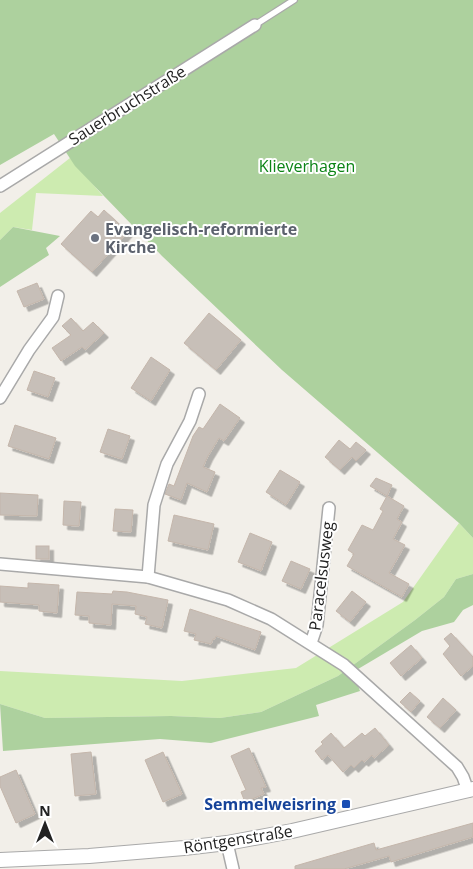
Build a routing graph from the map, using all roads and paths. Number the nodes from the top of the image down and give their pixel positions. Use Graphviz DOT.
graph roads {
  1 [pos="294,0"];
  2 [pos="255,25"];
  3 [pos="0,186"];
  4 [pos="58,296"];
  5 [pos="198,394"];
  6 [pos="0,398"];
  7 [pos="329,508"];
  8 [pos="0,564"];
  9 [pos="148,576"];
  10 [pos="312,643"];
  11 [pos="470,790"];
  12 [pos="227,843"];
  13 [pos="0,860"];
  14 [pos="233,869"];
  1 -- 2 [label="lane"];
  2 -- 3 [label="street, Sauerbruchstraße"];
  4 -- 6 [label="street"];
  5 -- 9 [label="street"];
  7 -- 10 [label="street, Paracelsusweg"];
  8 -- 9 [label="street"];
  9 -- 10 [label="street"];
  10 -- 11 [label="street"];
  11 -- 12 [label="street, Röntgenstraße"];
  12 -- 13 [label="street, Röntgenstraße"];
  12 -- 14 [label="street"];
}
